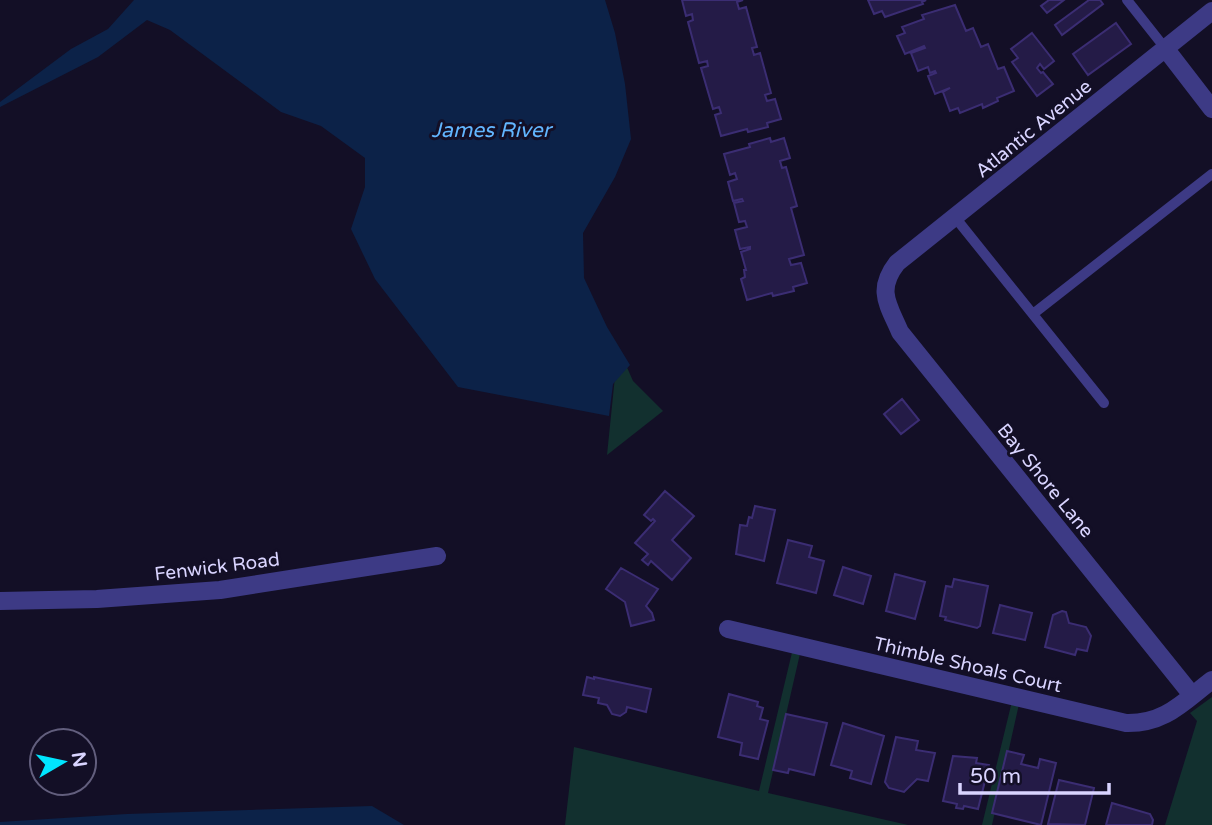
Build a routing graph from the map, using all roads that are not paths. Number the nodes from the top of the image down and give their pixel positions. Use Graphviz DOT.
graph roads {
  1 [pos="1127,0"];
  2 [pos="1212,11"];
  3 [pos="1165,48"];
  4 [pos="1212,109"];
  5 [pos="1212,174"];
  6 [pos="954,216"];
  7 [pos="885,282"];
  8 [pos="1033,314"];
  9 [pos="1104,402"];
  10 [pos="438,556"];
  11 [pos="0,601"];
  12 [pos="728,629"];
  13 [pos="1212,680"];
  14 [pos="1192,695"];
  1 -- 3 [label="lane"];
  2 -- 3 [label="street, Atlantic Avenue"];
  3 -- 4 [label="street"];
  3 -- 6 [label="street, Atlantic Avenue"];
  5 -- 8 [label="lane"];
  6 -- 7 [label="street, Atlantic Avenue"];
  6 -- 8 [label="lane"];
  7 -- 14 [label="street, Bay Shore Lane"];
  8 -- 9 [label="lane"];
  10 -- 11 [label="street, Fenwick Road"];
  12 -- 14 [label="street, Thimble Shoals Court"];
  13 -- 14 [label="street, Thimble Shoals Court"];
}
